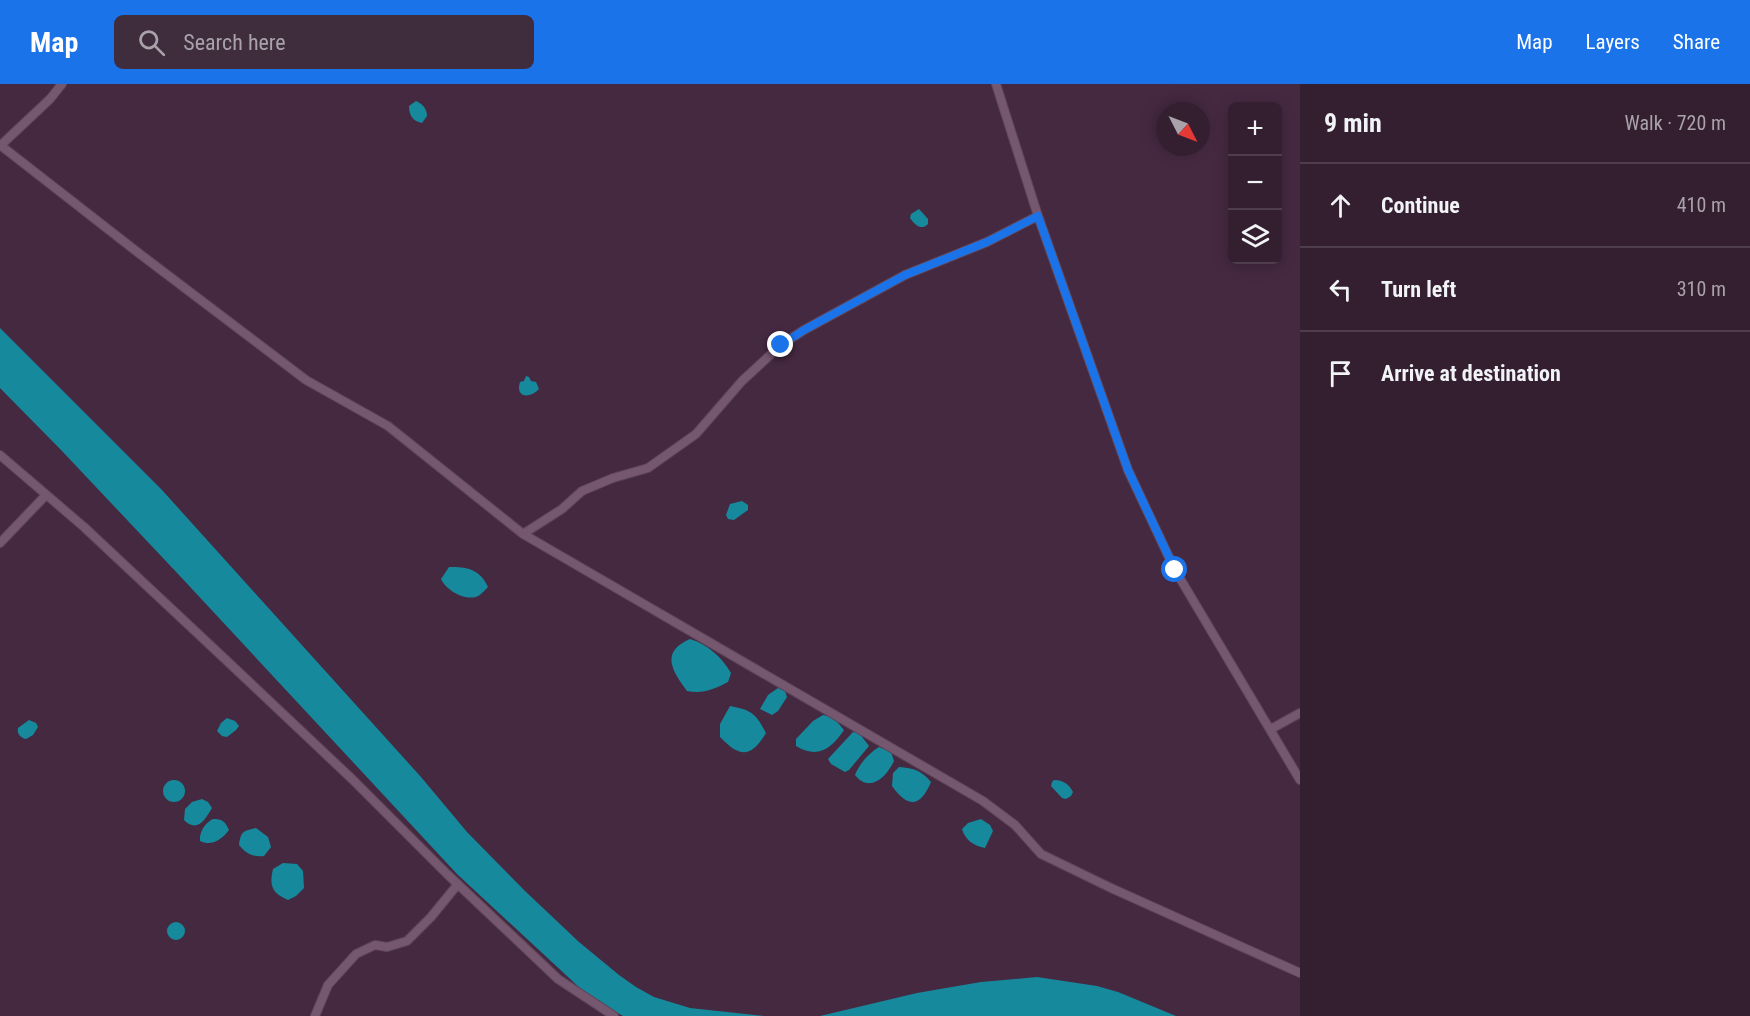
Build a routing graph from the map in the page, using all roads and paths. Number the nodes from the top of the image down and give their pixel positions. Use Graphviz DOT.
graph roads {
  1 [pos="62,84"];
  2 [pos="996,84"];
  3 [pos="0,145"];
  4 [pos="1038,216"];
  5 [pos="0,456"];
  6 [pos="46,495"];
  7 [pos="523,534"];
  8 [pos="0,543"];
  9 [pos="1300,713"];
  10 [pos="1271,729"];
  11 [pos="1300,780"];
  12 [pos="458,884"];
  13 [pos="1300,973"];
  14 [pos="315,1016"];
  15 [pos="614,1016"];
  1 -- 3 [label="street"];
  2 -- 4 [label="street"];
  3 -- 7 [label="street"];
  4 -- 7 [label="street"];
  4 -- 10 [label="street"];
  5 -- 6 [label="street"];
  6 -- 8 [label="street"];
  6 -- 12 [label="street"];
  7 -- 13 [label="street"];
  9 -- 10 [label="street"];
  10 -- 11 [label="street"];
  12 -- 14 [label="street"];
  12 -- 15 [label="street"];
}
